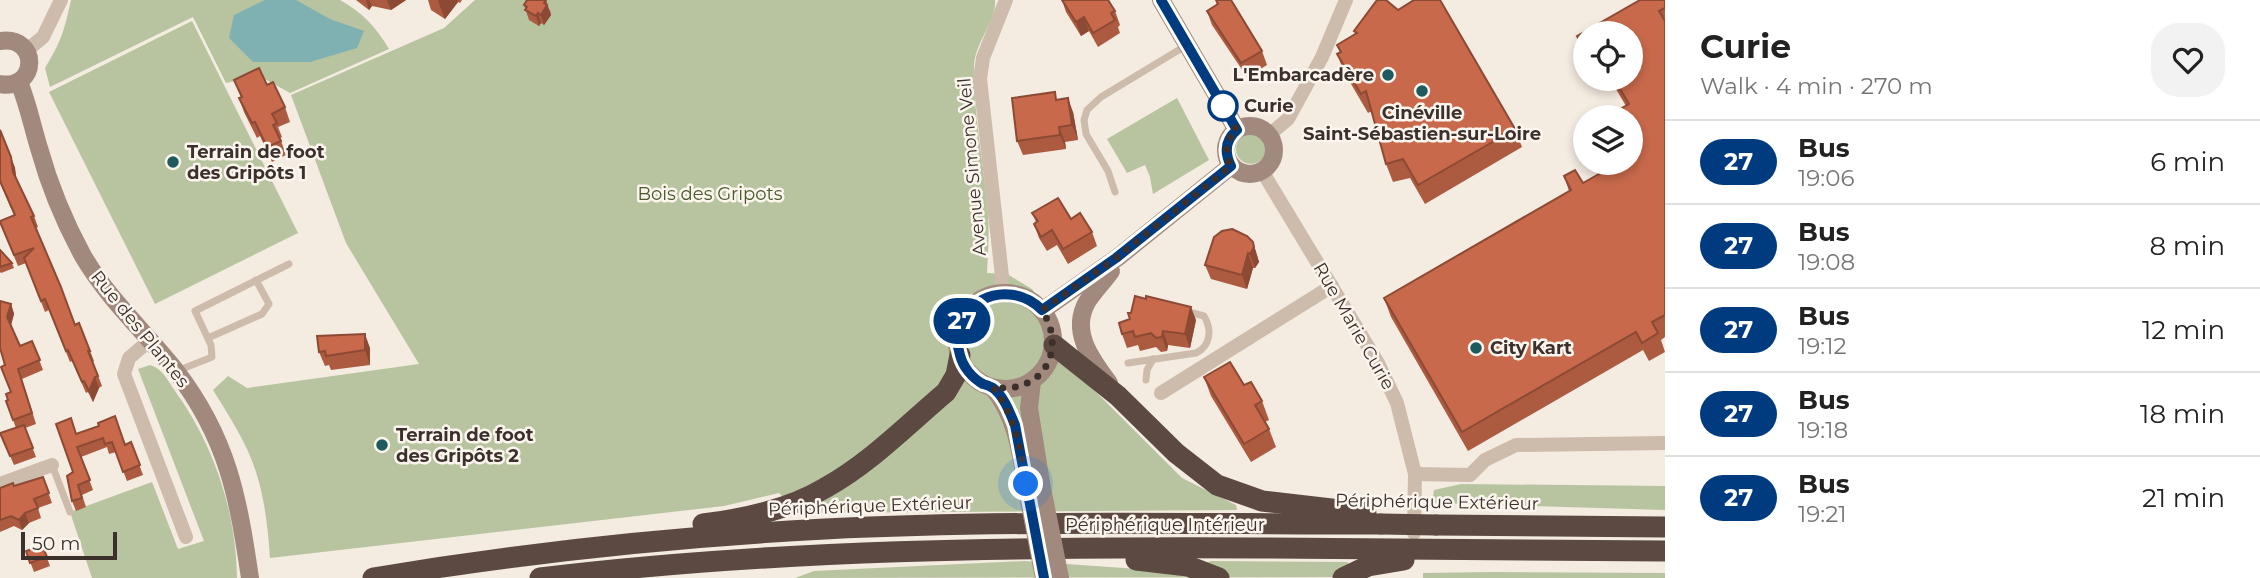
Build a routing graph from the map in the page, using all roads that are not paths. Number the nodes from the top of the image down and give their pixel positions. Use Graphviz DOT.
graph roads {
  1 [pos="61,0"];
  2 [pos="1006,0"];
  3 [pos="1161,0"];
  4 [pos="1346,0"];
  5 [pos="0,41"];
  6 [pos="1187,45"];
  7 [pos="26,51"];
  8 [pos="19,82"];
  9 [pos="0,85"];
  10 [pos="1237,130"];
  11 [pos="1269,135"];
  12 [pos="1231,166"];
  13 [pos="1262,171"];
  14 [pos="1115,192"];
  15 [pos="1116,258"];
  16 [pos="289,264"];
  17 [pos="256,280"];
  18 [pos="1332,286"];
  19 [pos="1001,293"];
  20 [pos="1174,309"];
  21 [pos="1042,310"];
  22 [pos="208,338"];
  23 [pos="150,341"];
  24 [pos="1054,345"];
  25 [pos="960,355"];
  26 [pos="1153,359"];
  27 [pos="1128,363"];
  28 [pos="176,372"];
  29 [pos="1146,380"];
  30 [pos="1032,381"];
  31 [pos="993,387"];
  32 [pos="1161,393"];
  33 [pos="1118,396"];
  34 [pos="1665,443"];
  35 [pos="52,465"];
  36 [pos="1415,474"];
  37 [pos="0,484"];
  38 [pos="1034,484"];
  39 [pos="70,512"];
  40 [pos="1381,524"];
  41 [pos="1665,527"];
  42 [pos="1413,533"];
  43 [pos="186,537"];
  44 [pos="622,544"];
  45 [pos="1102,547"];
  46 [pos="1665,551"];
  47 [pos="1392,555"];
  48 [pos="250,578"];
  49 [pos="373,578"];
  50 [pos="540,578"];
  51 [pos="1044,578"];
  52 [pos="1060,578"];
  53 [pos="1219,578"];
  54 [pos="1343,578"];
  1 -- 7 [label="street"];
  2 -- 19 [label="street, Avenue Simone Veil"];
  3 -- 6 [label="street"];
  4 -- 11 [label="street"];
  5 -- 7 [label="street"];
  6 -- 10 [label="street"];
  6 -- 14 [label="lane"];
  7 -- 8 [label="street"];
  8 -- 9 [label="street"];
  8 -- 23 [label="street, Rue des Plantes"];
  10 -- 11 [label="street"];
  10 -- 12 [label="street"];
  11 -- 13 [label="street"];
  12 -- 13 [label="street"];
  12 -- 15 [label="street"];
  13 -- 18 [label="street, Rue Marie Curie"];
  15 -- 21 [label="street"];
  15 -- 33 [label="street"];
  16 -- 17 [label="lane"];
  17 -- 22 [label="lane"];
  17 -- 22 [label="lane"];
  18 -- 32 [label="street"];
  18 -- 36 [label="street, Rue Marie Curie"];
  19 -- 21 [label="street"];
  19 -- 25 [label="street"];
  20 -- 26 [label="lane"];
  21 -- 24 [label="street"];
  22 -- 28 [label="lane"];
  23 -- 28 [label="street, Rue des Plantes"];
  23 -- 43 [label="street"];
  24 -- 30 [label="street"];
  24 -- 33 [label="highway"];
  25 -- 31 [label="street"];
  25 -- 44 [label="highway"];
  26 -- 27 [label="lane"];
  26 -- 29 [label="lane"];
  28 -- 48 [label="street, Rue des Plantes"];
  30 -- 31 [label="street"];
  30 -- 38 [label="street"];
  31 -- 38 [label="street"];
  33 -- 40 [label="highway"];
  34 -- 36 [label="street"];
  35 -- 37 [label="street"];
  35 -- 39 [label="lane"];
  36 -- 42 [label="street, Rue Marie Curie"];
  38 -- 51 [label="street, bridge"];
  38 -- 52 [label="street, bridge"];
  40 -- 41 [label="highway, Périphérique Extérieur, bridge"];
  40 -- 44 [label="highway, Périphérique Extérieur"];
  44 -- 49 [label="highway, Périphérique Extérieur"];
  45 -- 47 [label="highway, Périphérique Intérieur"];
  45 -- 50 [label="highway, Périphérique Intérieur"];
  45 -- 53 [label="highway"];
  46 -- 47 [label="highway, Périphérique Intérieur"];
  47 -- 54 [label="highway"];
}
